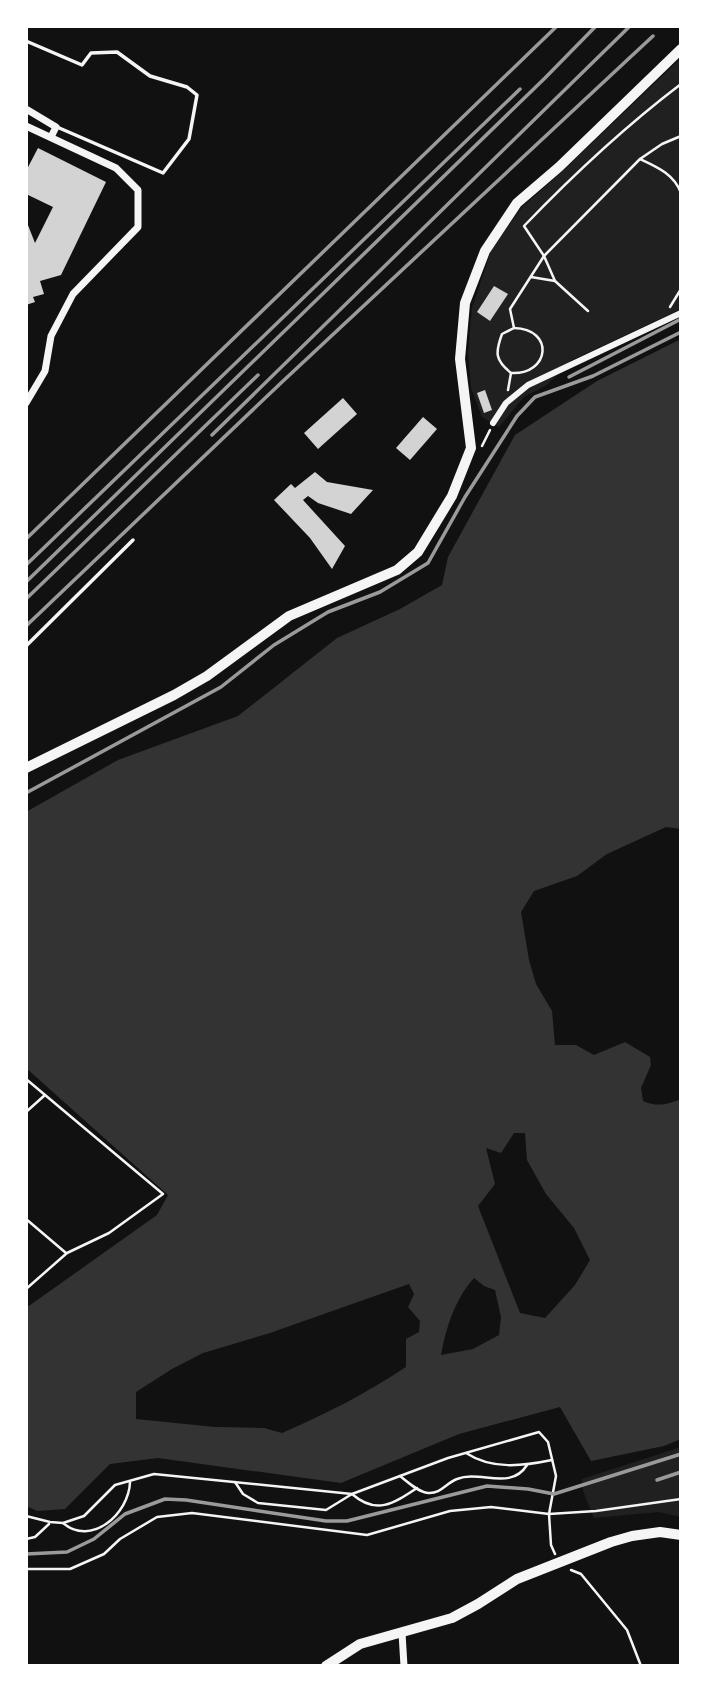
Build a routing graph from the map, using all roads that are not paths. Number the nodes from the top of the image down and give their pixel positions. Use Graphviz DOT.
graph roads {
  1 [pos="26,41"];
  2 [pos="681,49"];
  3 [pos="26,109"];
  4 [pos="26,126"];
  5 [pos="56,127"];
  6 [pos="51,137"];
  7 [pos="681,313"];
  8 [pos="26,403"];
  9 [pos="493,424"];
  10 [pos="132,540"];
  11 [pos="26,646"];
  12 [pos="26,768"];
  13 [pos="681,1535"];
  14 [pos="402,1633"];
  15 [pos="326,1666"];
  16 [pos="404,1666"];
  1 -- 5 [label="lane"];
  2 -- 12 [label="street"];
  3 -- 5 [label="street"];
  4 -- 6 [label="street"];
  5 -- 6 [label="street"];
  6 -- 8 [label="street"];
  7 -- 9 [label="street"];
  10 -- 11 [label="lane"];
  13 -- 14 [label="street"];
  14 -- 15 [label="street"];
  14 -- 16 [label="street"];
}
